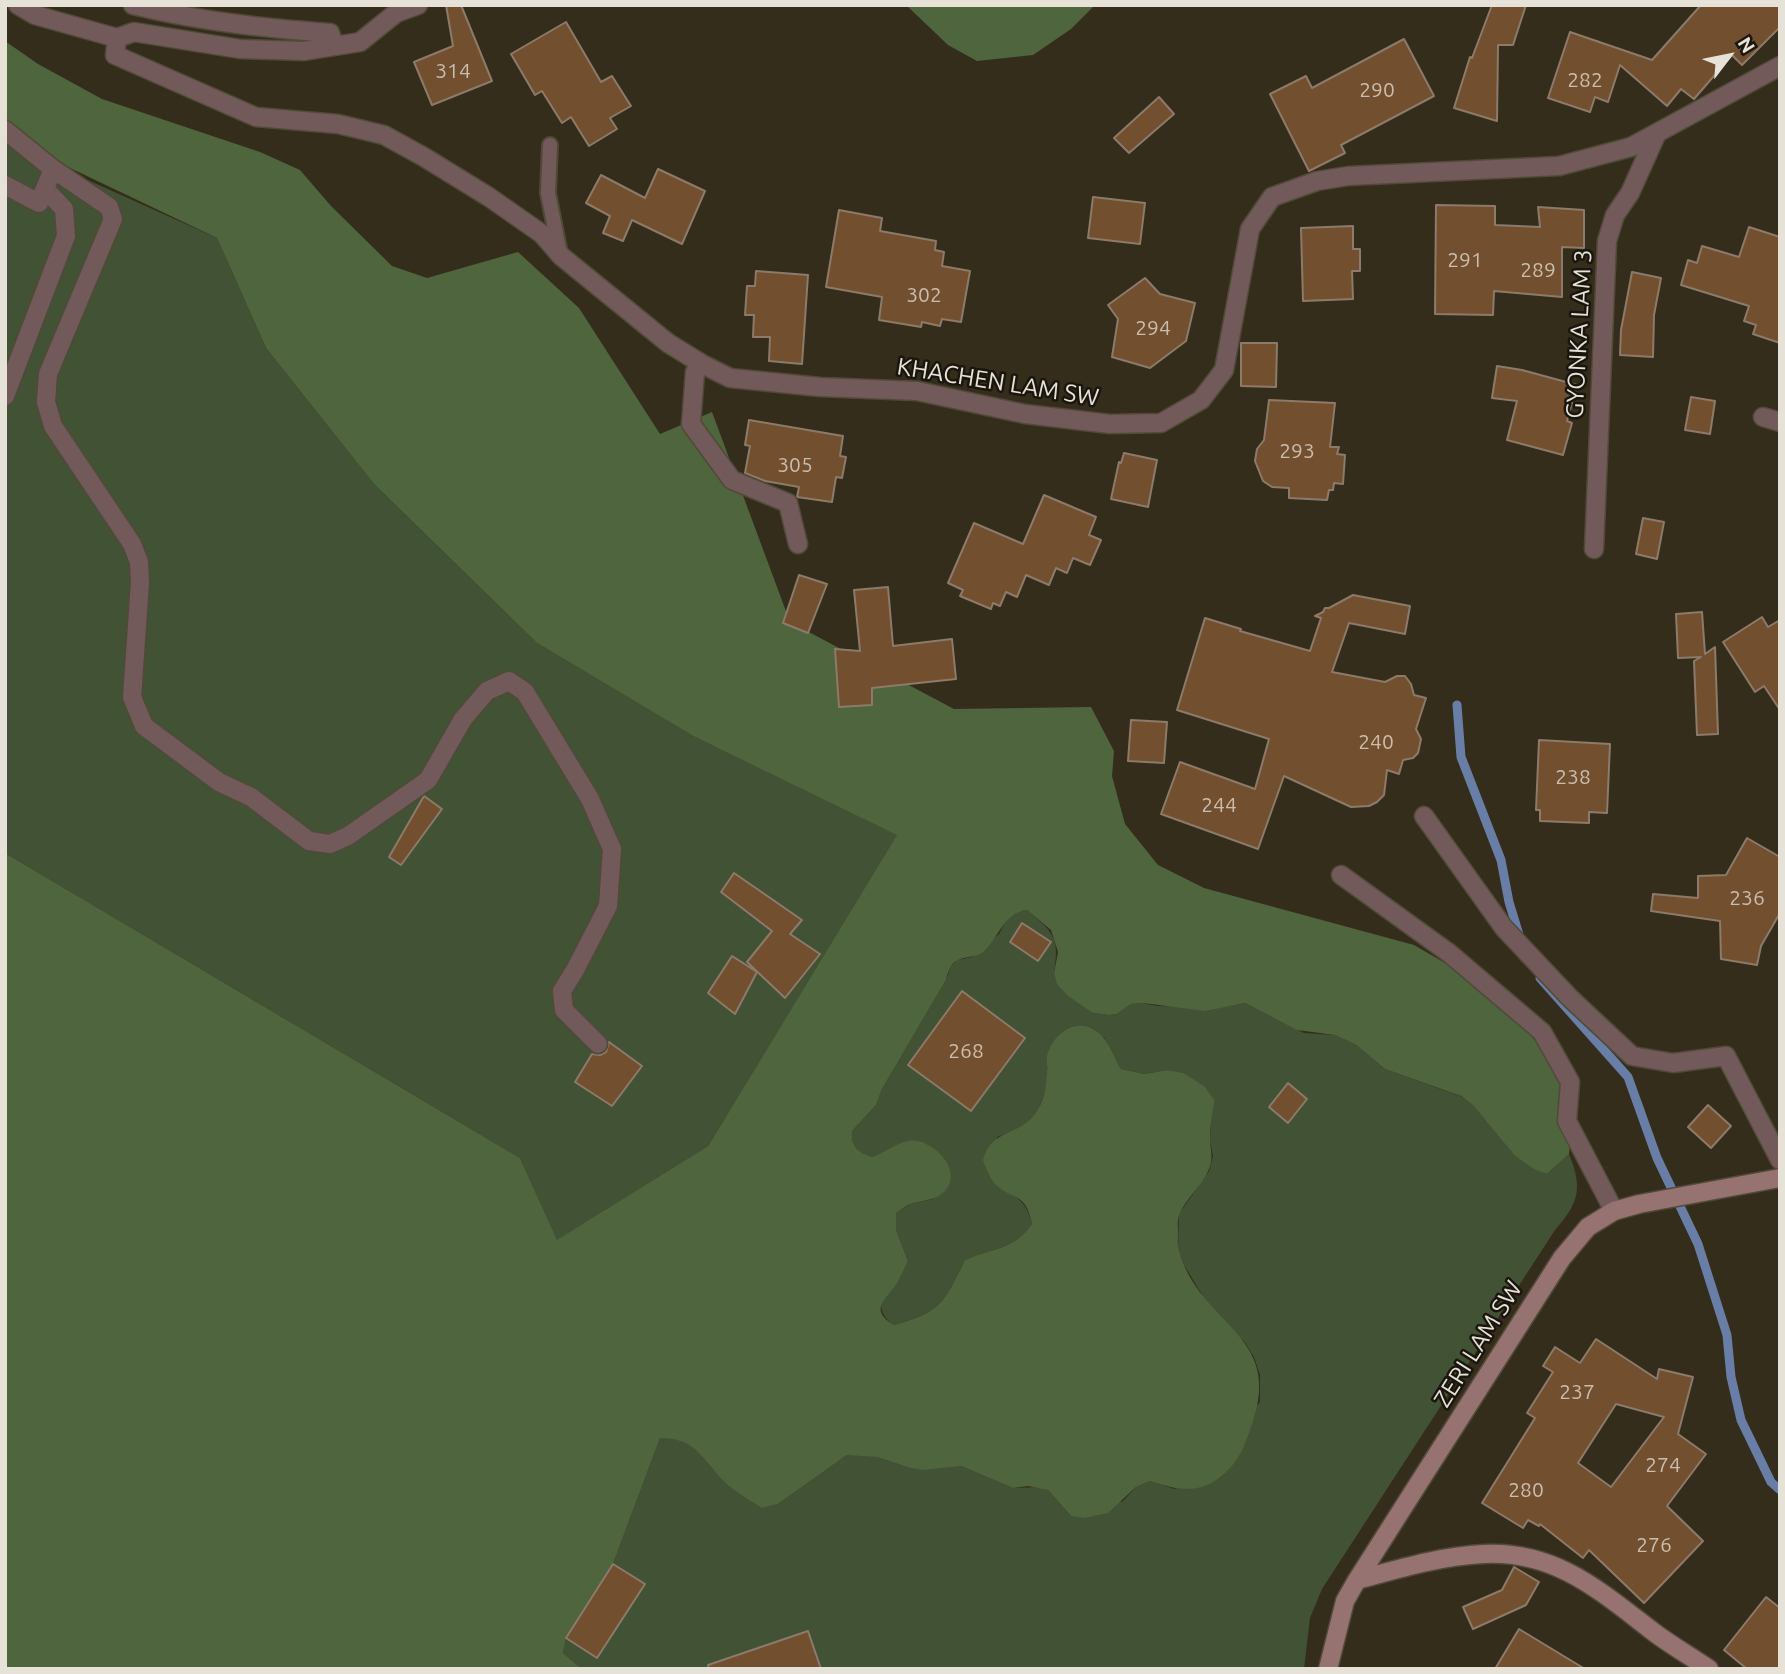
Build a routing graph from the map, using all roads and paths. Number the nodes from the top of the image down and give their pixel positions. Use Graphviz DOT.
graph roads {
  1 [pos="18,5"];
  2 [pos="133,5"];
  3 [pos="418,5"];
  4 [pos="117,38"];
  5 [pos="334,45"];
  6 [pos="1780,66"];
  7 [pos="5,130"];
  8 [pos="1657,133"];
  9 [pos="550,145"];
  10 [pos="53,169"];
  11 [pos="5,185"];
  12 [pos="44,189"];
  13 [pos="561,256"];
  14 [pos="702,364"];
  15 [pos="5,396"];
  16 [pos="798,544"];
  17 [pos="1594,549"];
  18 [pos="1424,816"];
  19 [pos="1341,875"];
  20 [pos="598,1044"];
  21 [pos="1780,1160"];
  22 [pos="1780,1178"];
  23 [pos="1614,1211"];
  24 [pos="1357,1580"];
  25 [pos="1328,1669"];
  26 [pos="1709,1669"];
  1 -- 4 [label="street"];
  2 -- 5 [label="street"];
  3 -- 5 [label="street"];
  4 -- 5 [label="street"];
  4 -- 13 [label="street, KHACHEN LAM SW"];
  6 -- 8 [label="street, KHACHEN LAM SW"];
  7 -- 10 [label="street"];
  8 -- 14 [label="street, KHACHEN LAM SW"];
  8 -- 17 [label="street, GYONKA LAM 3"];
  9 -- 13 [label="lane"];
  10 -- 12 [label="street"];
  10 -- 20 [label="street"];
  11 -- 12 [label="street"];
  12 -- 15 [label="street"];
  13 -- 14 [label="street, KHACHEN LAM SW"];
  14 -- 16 [label="street"];
  18 -- 21 [label="street"];
  19 -- 23 [label="street"];
  22 -- 23 [label="street, ZERI LAM SW"];
  23 -- 24 [label="street, ZERI LAM SW"];
  24 -- 25 [label="street, ZERI LAM SW"];
  24 -- 26 [label="street"];
}
